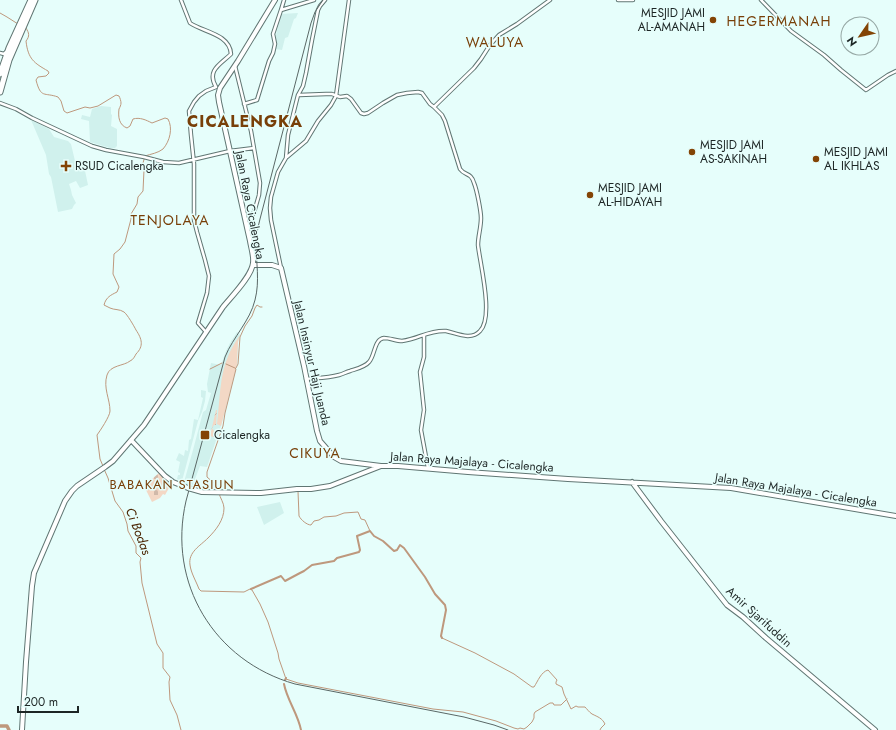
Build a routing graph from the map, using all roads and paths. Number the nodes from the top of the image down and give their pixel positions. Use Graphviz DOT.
graph roads {
  1 [pos="31,0"];
  2 [pos="35,0"];
  3 [pos="180,0"];
  4 [pos="275,0"];
  5 [pos="284,0"];
  6 [pos="314,0"];
  7 [pos="325,0"];
  8 [pos="349,0"];
  9 [pos="550,0"];
  10 [pos="618,0"];
  11 [pos="633,0"];
  12 [pos="761,0"];
  13 [pos="281,10"];
  14 [pos="24,21"];
  15 [pos="17,36"];
  16 [pos="9,48"];
  17 [pos="0,53"];
  18 [pos="235,66"];
  19 [pos="896,71"];
  20 [pos="0,74"];
  21 [pos="218,88"];
  22 [pos="0,92"];
  23 [pos="298,95"];
  24 [pos="336,96"];
  25 [pos="0,103"];
  26 [pos="244,104"];
  27 [pos="434,107"];
  28 [pos="254,148"];
  29 [pos="230,151"];
  30 [pos="286,158"];
  31 [pos="193,159"];
  32 [pos="247,229"];
  33 [pos="280,260"];
  34 [pos="253,265"];
  35 [pos="272,265"];
  36 [pos="281,268"];
  37 [pos="206,332"];
  38 [pos="424,334"];
  39 [pos="306,379"];
  40 [pos="131,440"];
  41 [pos="382,466"];
  42 [pos="428,469"];
  43 [pos="632,482"];
  44 [pos="896,516"];
  45 [pos="22,730"];
  46 [pos="875,730"];
  1 -- 14 [label="highway"];
  2 -- 14 [label="highway"];
  3 -- 21 [label="street"];
  4 -- 18 [label="main road"];
  5 -- 13 [label="street"];
  6 -- 13 [label="street"];
  7 -- 23 [label="street"];
  8 -- 24 [label="street"];
  9 -- 27 [label="street"];
  10 -- 11 [label="street"];
  12 -- 19 [label="street"];
  13 -- 26 [label="street"];
  14 -- 15 [label="highway"];
  15 -- 16 [label="highway"];
  15 -- 22 [label="highway"];
  16 -- 17 [label="street"];
  16 -- 20 [label="highway"];
  18 -- 21 [label="main road"];
  18 -- 26 [label="street"];
  21 -- 29 [label="main road, Jalan Raya Cicalengka"];
  21 -- 31 [label="street"];
  23 -- 24 [label="street"];
  23 -- 30 [label="street"];
  24 -- 27 [label="street"];
  24 -- 30 [label="street"];
  25 -- 31 [label="street"];
  26 -- 28 [label="street"];
  27 -- 38 [label="street"];
  28 -- 29 [label="street"];
  28 -- 32 [label="street"];
  29 -- 31 [label="street"];
  29 -- 32 [label="main road, Jalan Raya Cicalengka"];
  30 -- 33 [label="street"];
  31 -- 37 [label="street"];
  32 -- 34 [label="main road, Jalan Raya Cicalengka"];
  33 -- 35 [label="street"];
  33 -- 36 [label="street"];
  34 -- 35 [label="main road"];
  34 -- 37 [label="main road, Jalan Raya Cicalengka"];
  35 -- 36 [label="main road"];
  36 -- 39 [label="main road, Jalan Insinyur Haji Juanda"];
  37 -- 40 [label="main road, Jalan Raya Cicalengka"];
  38 -- 39 [label="street"];
  38 -- 42 [label="street"];
  39 -- 41 [label="main road, Jalan Insinyur Haji Juanda"];
  40 -- 41 [label="main road, Jalan Raya Majalaya - Cicalengka"];
  40 -- 45 [label="main road"];
  41 -- 42 [label="main road, Jalan Raya Majalaya - Cicalengka"];
  42 -- 43 [label="main road, Jalan Raya Majalaya - Cicalengka"];
  43 -- 44 [label="main road, Jalan Raya Majalaya - Cicalengka"];
  43 -- 46 [label="main road, Amir Sjarifuddin"];
}
